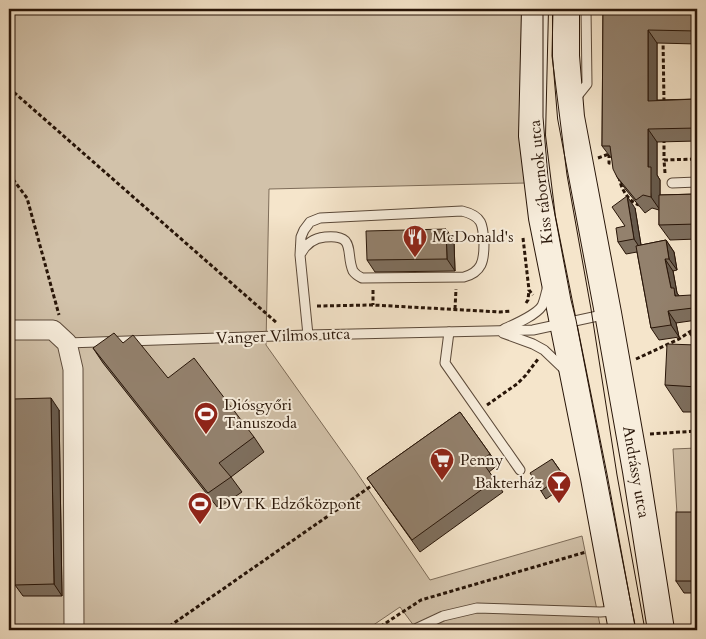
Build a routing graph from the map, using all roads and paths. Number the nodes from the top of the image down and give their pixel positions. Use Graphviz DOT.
graph roads {
  1 [pos="535,9"];
  2 [pos="566,9"];
  3 [pos="586,9"];
  4 [pos="663,38"];
  5 [pos="9,88"];
  6 [pos="664,104"];
  7 [pos="570,106"];
  8 [pos="664,132"];
  9 [pos="693,141"];
  10 [pos="608,145"];
  11 [pos="693,159"];
  12 [pos="664,160"];
  13 [pos="619,164"];
  14 [pos="619,172"];
  15 [pos="9,174"];
  16 [pos="697,182"];
  17 [pos="672,183"];
  18 [pos="645,206"];
  19 [pos="300,255"];
  20 [pos="552,272"];
  21 [pos="457,278"];
  22 [pos="529,290"];
  23 [pos="525,305"];
  24 [pos="306,306"];
  25 [pos="455,309"];
  26 [pos="516,310"];
  27 [pos="608,313"];
  28 [pos="563,323"];
  29 [pos="697,327"];
  30 [pos="9,330"];
  31 [pos="498,331"];
  32 [pos="449,332"];
  33 [pos="690,333"];
  34 [pos="308,335"];
  35 [pos="292,336"];
  36 [pos="697,342"];
  37 [pos="67,343"];
  38 [pos="544,350"];
  39 [pos="633,360"];
  40 [pos="574,378"];
  41 [pos="479,411"];
  42 [pos="697,432"];
  43 [pos="649,434"];
  44 [pos="520,470"];
  45 [pos="374,484"];
  46 [pos="588,551"];
  47 [pos="620,620"];
  48 [pos="74,630"];
  49 [pos="164,630"];
  50 [pos="375,630"];
  51 [pos="413,630"];
  52 [pos="661,630"];
  1 -- 20 [label="main road, Kiss tábornok utca"];
  2 -- 7 [label="main road"];
  3 -- 7 [label="lane"];
  4 -- 6 [label="path"];
  5 -- 35 [label="path"];
  7 -- 27 [label="main road"];
  8 -- 12 [label="path"];
  9 -- 11 [label="path"];
  10 -- 13 [label="path"];
  14 -- 18 [label="path"];
  15 -- 37 [label="path"];
  16 -- 17 [label="lane"];
  19 -- 21 [label="lane"];
  19 -- 21 [label="lane"];
  19 -- 24 [label="lane"];
  20 -- 28 [label="main road, Kiss tábornok utca"];
  20 -- 31 [label="lane"];
  21 -- 25 [label="path"];
  22 -- 23 [label="path"];
  24 -- 25 [label="path"];
  24 -- 34 [label="lane"];
  25 -- 26 [label="path"];
  27 -- 28 [label="lane, Vanger Vilmos utca"];
  27 -- 52 [label="main road, Andrássy utca"];
  28 -- 31 [label="lane, Vanger Vilmos utca"];
  28 -- 40 [label="main road"];
  29 -- 33 [label="path"];
  30 -- 37 [label="street"];
  31 -- 32 [label="lane, Vanger Vilmos utca"];
  31 -- 38 [label="lane"];
  32 -- 34 [label="lane, Vanger Vilmos utca"];
  32 -- 41 [label="lane"];
  33 -- 36 [label="path"];
  33 -- 39 [label="path"];
  34 -- 35 [label="lane, Vanger Vilmos utca"];
  35 -- 37 [label="lane, Vanger Vilmos utca"];
  37 -- 48 [label="street"];
  38 -- 40 [label="lane"];
  38 -- 41 [label="path"];
  40 -- 47 [label="main road"];
  41 -- 44 [label="lane"];
  42 -- 43 [label="path"];
  45 -- 49 [label="path"];
  46 -- 50 [label="path"];
  47 -- 51 [label="lane"];
}
